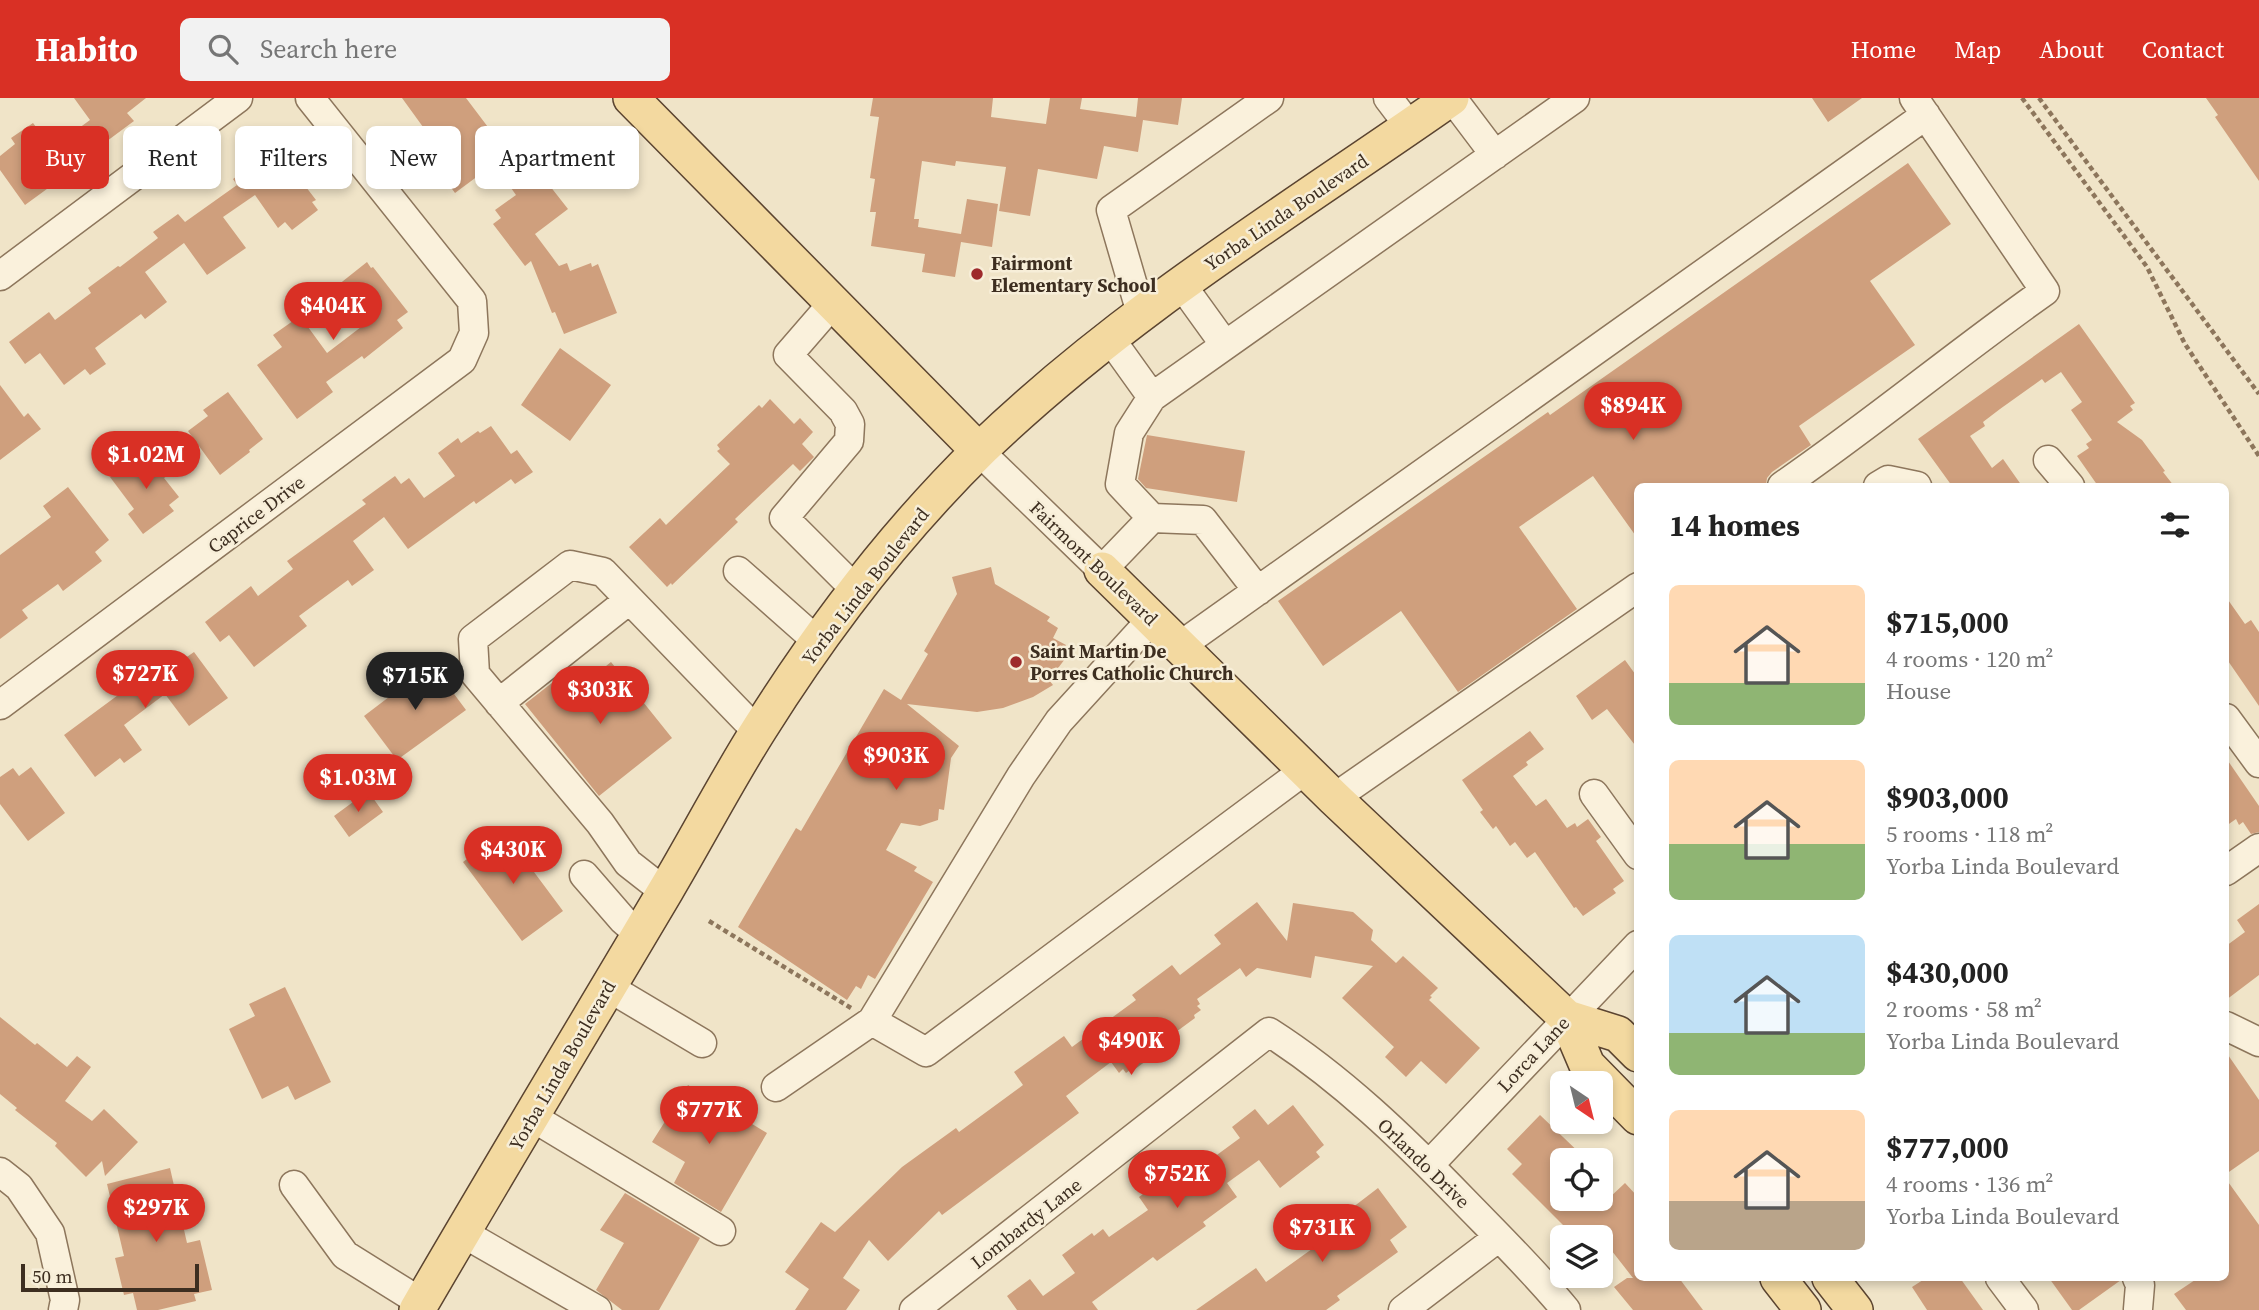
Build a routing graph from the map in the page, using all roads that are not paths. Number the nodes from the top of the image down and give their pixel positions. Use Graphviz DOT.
graph roads {
  1 [pos="238,98"];
  2 [pos="310,98"];
  3 [pos="631,98"];
  4 [pos="1269,98"];
  5 [pos="1388,98"];
  6 [pos="1452,98"];
  7 [pos="1575,98"];
  8 [pos="1920,107"];
  9 [pos="1410,127"];
  10 [pos="1495,155"];
  11 [pos="0,276"];
  12 [pos="1181,284"];
  13 [pos="833,303"];
  14 [pos="1141,313"];
  15 [pos="1108,337"];
  16 [pos="1225,345"];
  17 [pos="1153,397"];
  18 [pos="979,451"];
  19 [pos="2048,460"];
  20 [pos="1786,483"];
  21 [pos="2067,483"];
  22 [pos="1152,518"];
  23 [pos="1102,570"];
  24 [pos="738,571"];
  25 [pos="1258,590"];
  26 [pos="1634,590"];
  27 [pos="857,591"];
  28 [pos="629,600"];
  29 [pos="1152,619"];
  30 [pos="817,641"];
  31 [pos="1180,646"];
  32 [pos="499,703"];
  33 [pos="0,705"];
  34 [pos="2229,722"];
  35 [pos="758,730"];
  36 [pos="2259,763"];
  37 [pos="1305,770"];
  38 [pos="1594,793"];
  39 [pos="1334,798"];
  40 [pos="2259,848"];
  41 [pos="1634,849"];
  42 [pos="2229,869"];
  43 [pos="584,874"];
  44 [pos="665,892"];
  45 [pos="639,934"];
  46 [pos="1634,949"];
  47 [pos="608,986"];
  48 [pos="1567,1018"];
  49 [pos="873,1021"];
  50 [pos="2229,1027"];
  51 [pos="1269,1032"];
  52 [pos="2259,1042"];
  53 [pos="702,1043"];
  54 [pos="1634,1050"];
  55 [pos="776,1087"];
  56 [pos="1634,1113"];
  57 [pos="532,1117"];
  58 [pos="1429,1165"];
  59 [pos="0,1172"];
  60 [pos="294,1185"];
  61 [pos="721,1231"];
  62 [pos="463,1233"];
  63 [pos="1499,1237"];
  64 [pos="1780,1281"];
  65 [pos="1831,1281"];
  66 [pos="2002,1281"];
  67 [pos="2138,1281"];
  68 [pos="419,1307"];
  69 [pos="63,1310"];
  70 [pos="597,1310"];
  71 [pos="914,1310"];
  72 [pos="1403,1310"];
  73 [pos="1566,1310"];
  74 [pos="1803,1310"];
  75 [pos="1854,1310"];
  76 [pos="2024,1310"];
  77 [pos="2126,1310"];
  78 [pos="2139,1310"];
  1 -- 11 [label="street"];
  2 -- 33 [label="street, Caprice Drive"];
  3 -- 13 [label="main road, Fairmont Boulevard"];
  4 -- 14 [label="street"];
  5 -- 9 [label="street"];
  6 -- 9 [label="main road, Yorba Linda Boulevard"];
  6 -- 10 [label="street"];
  7 -- 10 [label="street"];
  8 -- 20 [label="street"];
  8 -- 25 [label="street"];
  9 -- 12 [label="main road, Yorba Linda Boulevard"];
  10 -- 16 [label="street"];
  12 -- 14 [label="main road, Yorba Linda Boulevard"];
  12 -- 16 [label="street"];
  13 -- 18 [label="main road, Fairmont Boulevard"];
  13 -- 27 [label="street"];
  14 -- 15 [label="main road, Yorba Linda Boulevard"];
  15 -- 17 [label="street"];
  15 -- 18 [label="main road, Yorba Linda Boulevard"];
  16 -- 17 [label="street"];
  17 -- 22 [label="street"];
  18 -- 23 [label="street, Fairmont Boulevard"];
  18 -- 27 [label="main road, Yorba Linda Boulevard"];
  19 -- 21 [label="street"];
  22 -- 23 [label="street"];
  22 -- 25 [label="street"];
  23 -- 29 [label="main road, Fairmont Boulevard"];
  24 -- 30 [label="street"];
  25 -- 31 [label="street"];
  26 -- 39 [label="street"];
  27 -- 30 [label="main road, Yorba Linda Boulevard"];
  28 -- 32 [label="street"];
  28 -- 32 [label="street"];
  28 -- 35 [label="street"];
  29 -- 31 [label="main road, Fairmont Boulevard"];
  29 -- 49 [label="street"];
  30 -- 35 [label="main road, Yorba Linda Boulevard"];
  31 -- 37 [label="main road, Fairmont Boulevard"];
  32 -- 44 [label="street"];
  34 -- 36 [label="street"];
  35 -- 44 [label="main road, Yorba Linda Boulevard"];
  37 -- 39 [label="main road, Fairmont Boulevard"];
  37 -- 49 [label="street"];
  38 -- 41 [label="street"];
  39 -- 48 [label="main road, Fairmont Boulevard"];
  40 -- 42 [label="street"];
  43 -- 45 [label="street"];
  44 -- 45 [label="main road, Yorba Linda Boulevard"];
  45 -- 47 [label="main road, Yorba Linda Boulevard"];
  46 -- 48 [label="street, Lorca Lane"];
  47 -- 53 [label="street"];
  47 -- 57 [label="main road, Yorba Linda Boulevard"];
  48 -- 54 [label="main road, Fairmont Boulevard"];
  48 -- 56 [label="main road, Fairmont Boulevard"];
  48 -- 58 [label="street, Lorca Lane"];
  49 -- 55 [label="street"];
  50 -- 52 [label="street"];
  51 -- 58 [label="street, Orlando Drive"];
  51 -- 71 [label="street, Lombardy Lane"];
  57 -- 61 [label="street"];
  57 -- 62 [label="main road, Yorba Linda Boulevard"];
  58 -- 63 [label="street, Orlando Drive"];
  59 -- 69 [label="street"];
  60 -- 68 [label="street"];
  62 -- 68 [label="main road, Yorba Linda Boulevard"];
  62 -- 70 [label="street"];
  63 -- 72 [label="street"];
  63 -- 73 [label="street, Orlando Drive"];
  64 -- 74 [label="main road"];
  65 -- 75 [label="main road"];
  66 -- 76 [label="street"];
  67 -- 78 [label="street"];
  77 -- 78 [label="street"];
}
